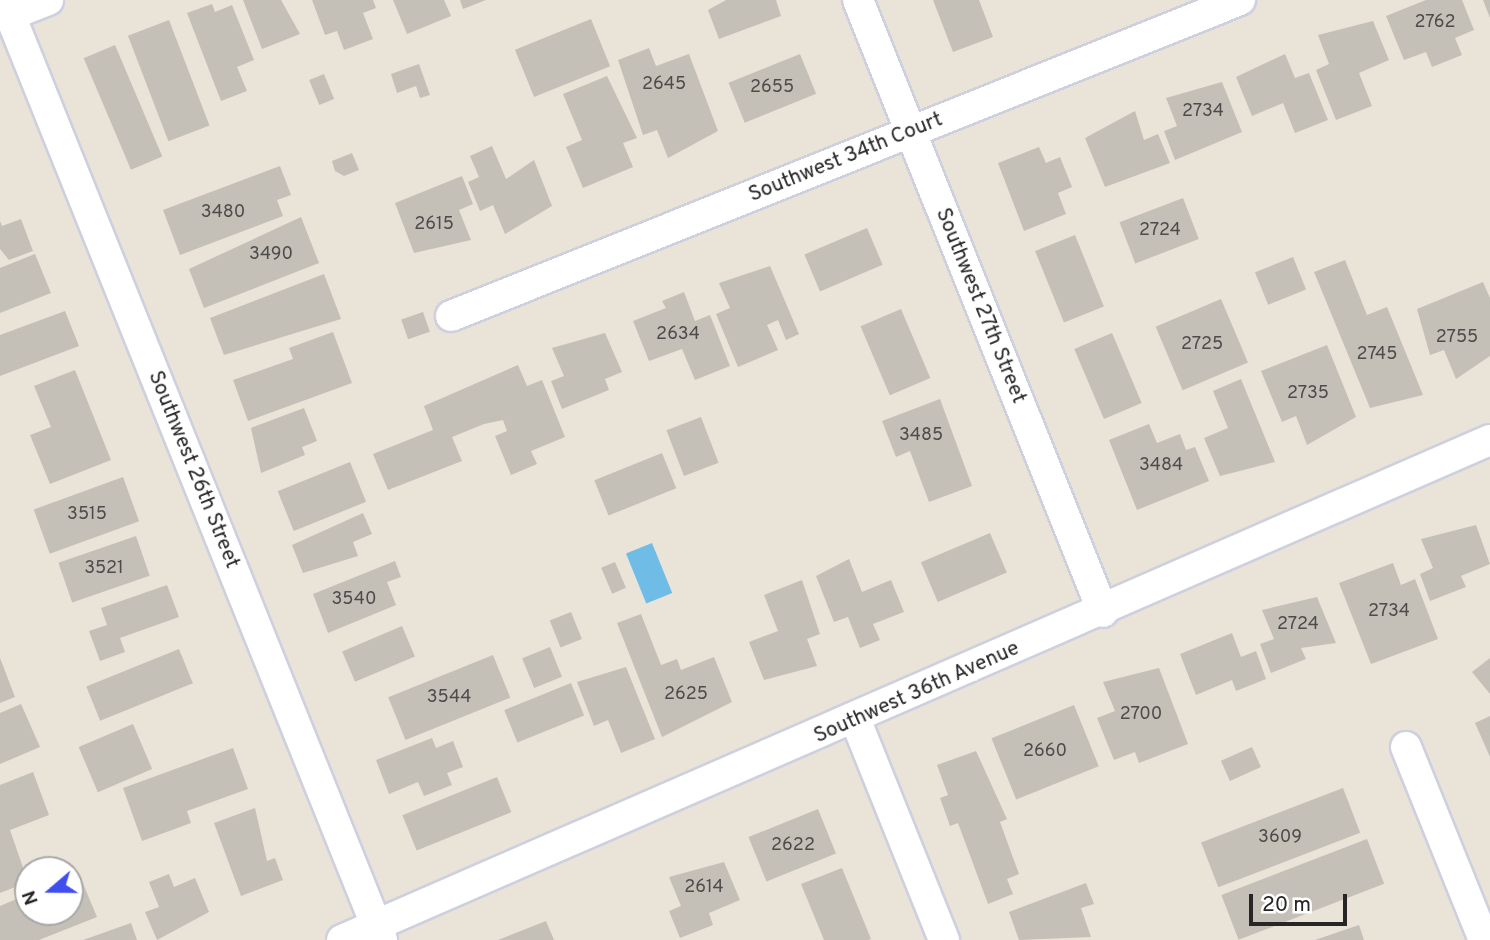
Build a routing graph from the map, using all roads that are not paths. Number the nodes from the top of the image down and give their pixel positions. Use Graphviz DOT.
graph roads {
  1 [pos="48,0"];
  2 [pos="858,0"];
  3 [pos="1240,0"];
  4 [pos="7,8"];
  5 [pos="910,132"];
  6 [pos="451,316"];
  7 [pos="1490,440"];
  8 [pos="1103,612"];
  9 [pos="856,721"];
  10 [pos="1406,747"];
  11 [pos="379,932"];
  12 [pos="342,940"];
  13 [pos="944,940"];
  14 [pos="1484,940"];
  1 -- 4 [label="street"];
  2 -- 5 [label="street, Southwest 27th Street"];
  3 -- 5 [label="street, Southwest 34th Court"];
  4 -- 11 [label="street, Southwest 26th Street"];
  5 -- 6 [label="street, Southwest 34th Court"];
  5 -- 8 [label="street, Southwest 27th Street"];
  7 -- 8 [label="street, Southwest 36th Avenue"];
  8 -- 9 [label="street, Southwest 36th Avenue"];
  9 -- 11 [label="street, Southwest 36th Avenue"];
  9 -- 13 [label="street"];
  10 -- 14 [label="street"];
  11 -- 12 [label="street, Southwest 36th Avenue"];
}
